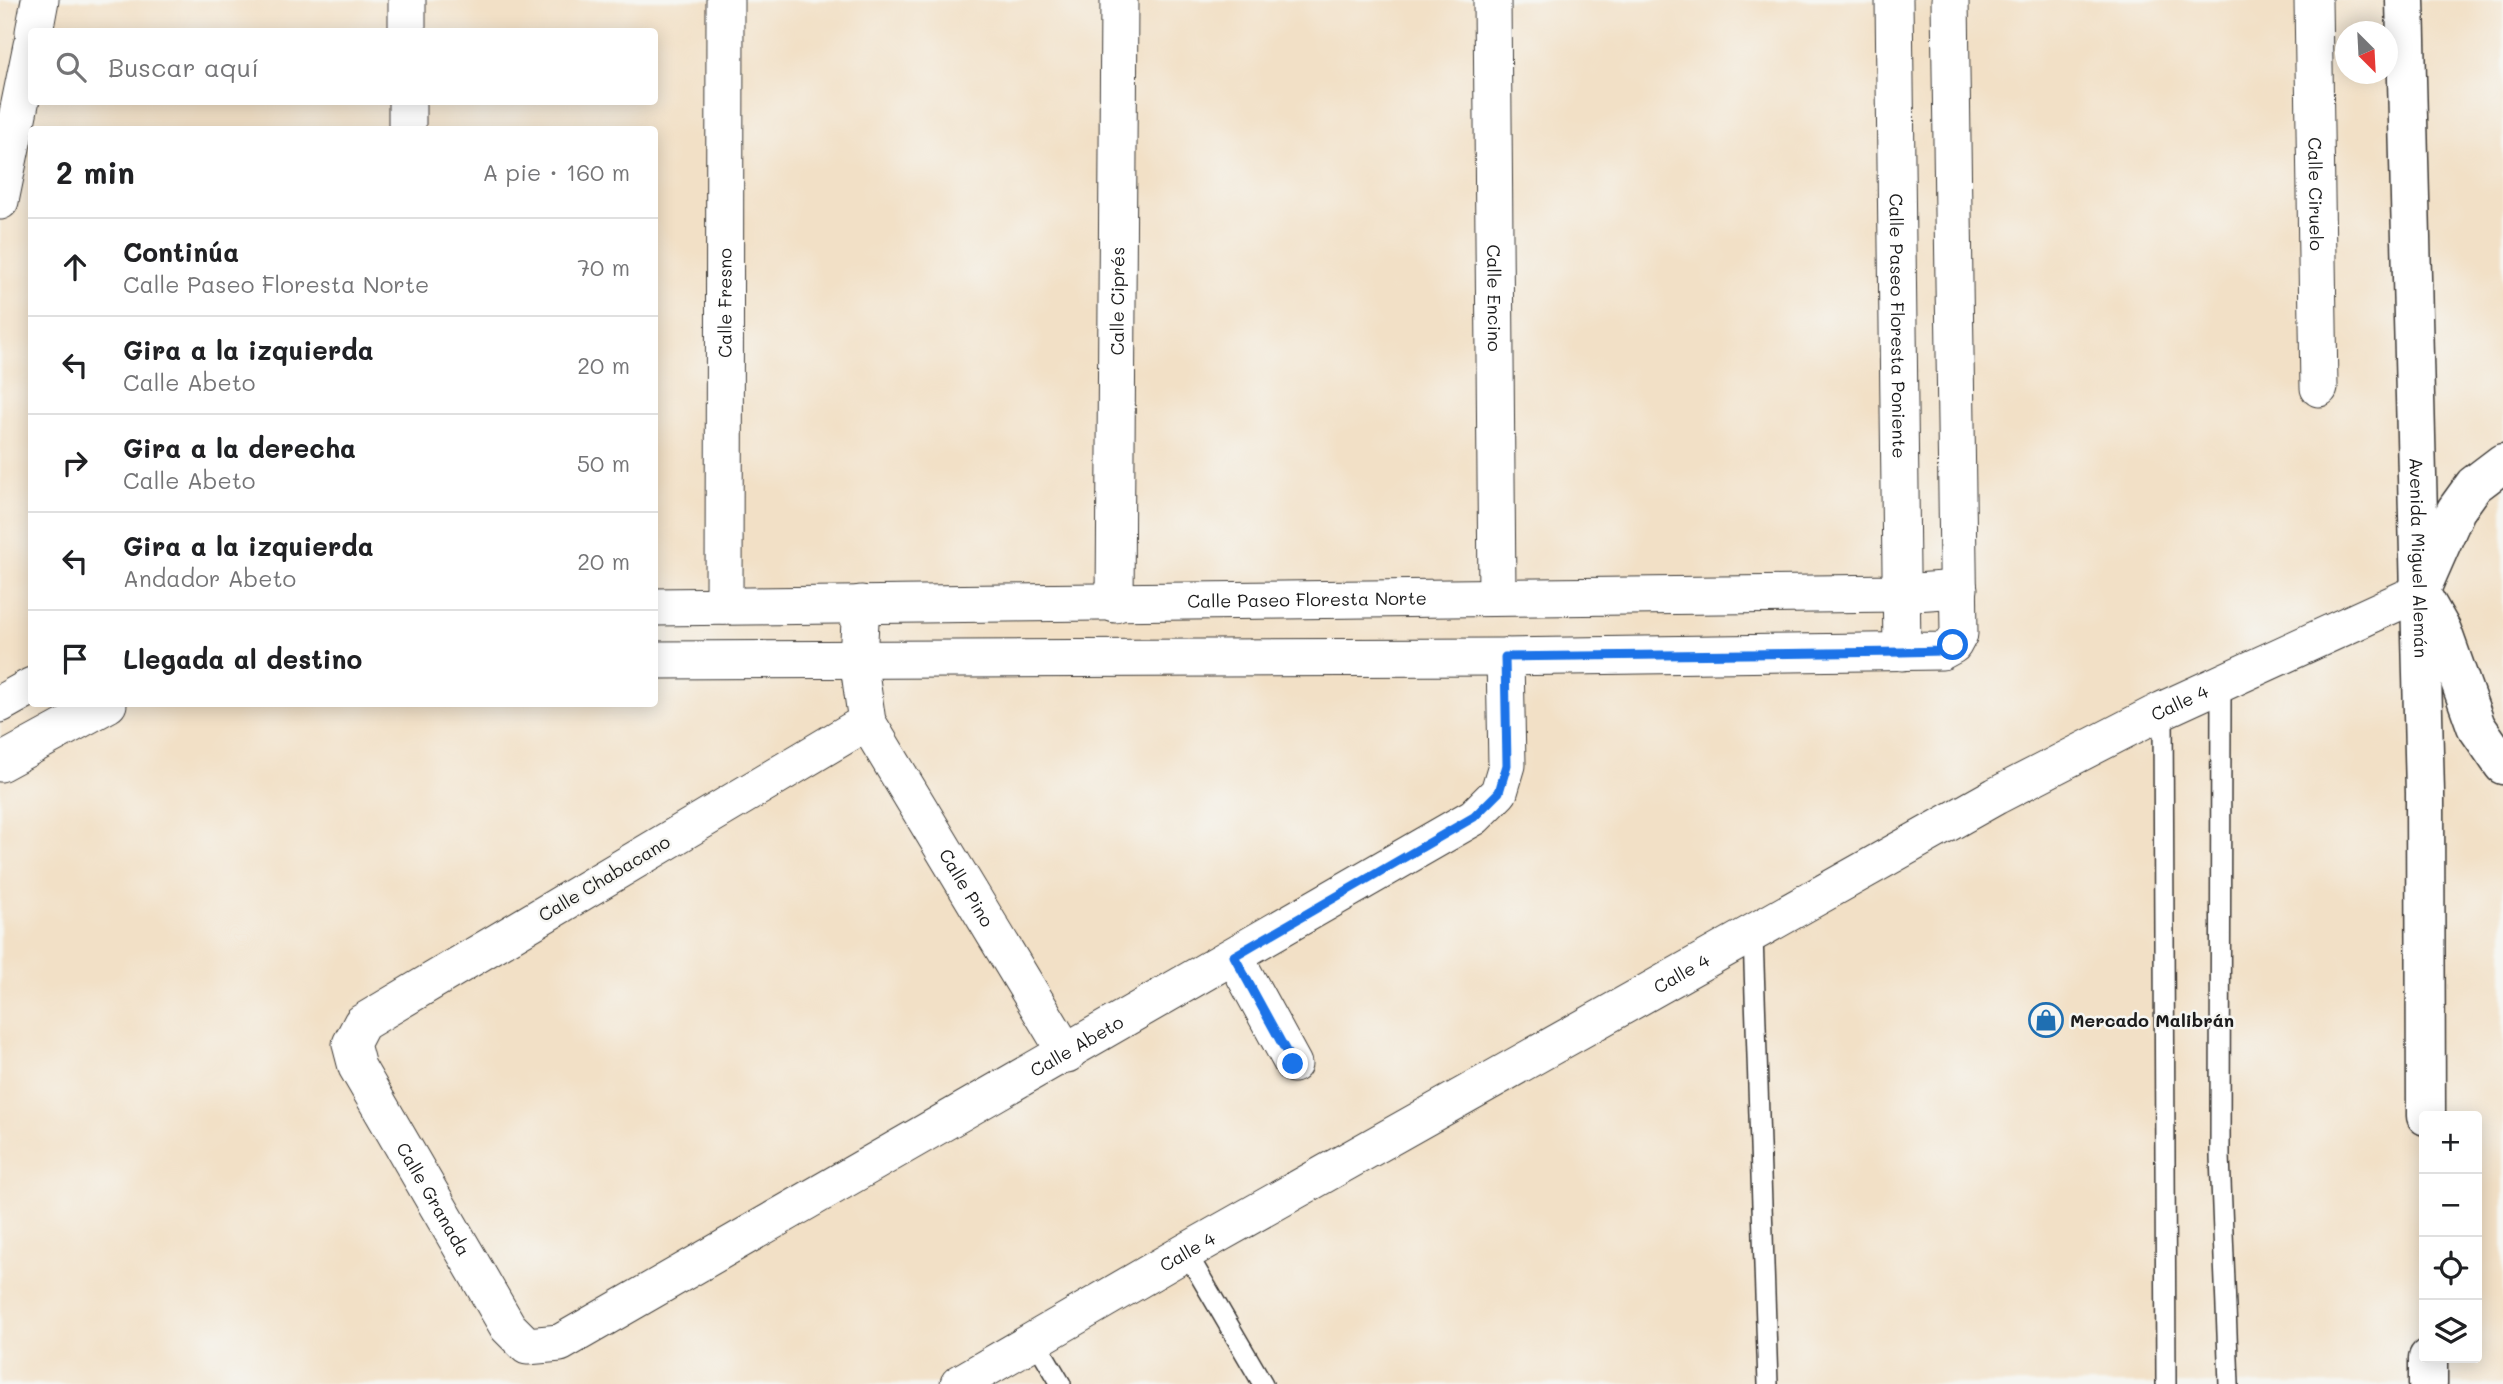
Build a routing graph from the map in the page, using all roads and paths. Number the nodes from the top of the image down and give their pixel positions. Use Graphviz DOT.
graph roads {
  1 [pos="40,0"];
  2 [pos="407,0"];
  3 [pos="725,0"];
  4 [pos="1119,0"];
  5 [pos="1492,0"];
  6 [pos="1894,0"];
  7 [pos="1950,0"];
  8 [pos="2314,0"];
  9 [pos="2405,0"];
  10 [pos="35,28"];
  11 [pos="407,28"];
  12 [pos="28,55"];
  13 [pos="11,95"];
  14 [pos="407,105"];
  15 [pos="407,126"];
  16 [pos="0,201"];
  17 [pos="2319,388"];
  18 [pos="2503,463"];
  19 [pos="1958,589"];
  20 [pos="2420,592"];
  21 [pos="1900,593"];
  22 [pos="1497,595"];
  23 [pos="861,604"];
  24 [pos="1115,604"];
  25 [pos="724,606"];
  26 [pos="658,607"];
  27 [pos="1902,652"];
  28 [pos="1505,657"];
  29 [pos="858,658"];
  30 [pos="658,660"];
  31 [pos="2221,685"];
  32 [pos="28,688"];
  33 [pos="0,704"];
  34 [pos="103,707"];
  35 [pos="2163,710"];
  36 [pos="867,722"];
  37 [pos="0,763"];
  38 [pos="2503,765"];
  39 [pos="1753,936"];
  40 [pos="1234,956"];
  41 [pos="351,1044"];
  42 [pos="1067,1054"];
  43 [pos="1293,1064"];
  44 [pos="2426,1111"];
  45 [pos="1186,1252"];
  46 [pos="1035,1340"];
  47 [pos="527,1346"];
  48 [pos="2428,1363"];
  49 [pos="960,1384"];
  50 [pos="1061,1384"];
  51 [pos="1264,1384"];
  52 [pos="1768,1384"];
  53 [pos="2166,1384"];
  54 [pos="2229,1384"];
  55 [pos="2428,1384"];
  1 -- 10 [label="street"];
  2 -- 11 [label="street"];
  3 -- 25 [label="street, Calle Fresno"];
  4 -- 24 [label="street, Calle Ciprés"];
  5 -- 22 [label="street, Calle Encino"];
  6 -- 21 [label="street, Calle Paseo Floresta Poniente"];
  7 -- 19 [label="street"];
  8 -- 17 [label="street, Calle Ciruelo"];
  9 -- 20 [label="main road, Avenida Miguel Alemán"];
  12 -- 13 [label="street"];
  13 -- 16 [label="street"];
  14 -- 15 [label="street"];
  18 -- 20 [label="main road"];
  19 -- 21 [label="street, Calle Paseo Floresta Norte"];
  19 -- 27 [label="street"];
  20 -- 31 [label="street, Calle 4"];
  20 -- 38 [label="main road"];
  20 -- 44 [label="main road, Avenida Miguel Alemán"];
  21 -- 22 [label="street, Calle Paseo Floresta Norte"];
  21 -- 27 [label="street, Calle Paseo Floresta Poniente"];
  22 -- 24 [label="street, Calle Paseo Floresta Norte"];
  23 -- 24 [label="street, Calle Paseo Floresta Norte"];
  23 -- 25 [label="street, Calle Paseo Floresta Norte"];
  23 -- 29 [label="street"];
  25 -- 26 [label="street, Calle Paseo Floresta Norte"];
  27 -- 28 [label="street"];
  28 -- 29 [label="street"];
  28 -- 40 [label="street, Calle Abeto"];
  29 -- 30 [label="street"];
  29 -- 36 [label="street"];
  31 -- 35 [label="street, Calle 4"];
  31 -- 54 [label="lane"];
  32 -- 33 [label="street"];
  34 -- 37 [label="street"];
  35 -- 39 [label="street, Calle 4"];
  35 -- 53 [label="lane"];
  36 -- 41 [label="street, Calle Chabacano"];
  36 -- 42 [label="street, Calle Pino"];
  39 -- 45 [label="street, Calle 4"];
  39 -- 52 [label="lane"];
  40 -- 42 [label="street, Calle Abeto"];
  40 -- 43 [label="street"];
  41 -- 47 [label="street, Calle Granada"];
  42 -- 47 [label="street, Calle Abeto"];
  45 -- 46 [label="street, Calle 4"];
  45 -- 51 [label="lane"];
  46 -- 49 [label="street, Calle 4"];
  46 -- 50 [label="lane"];
  48 -- 55 [label="main road"];
}
